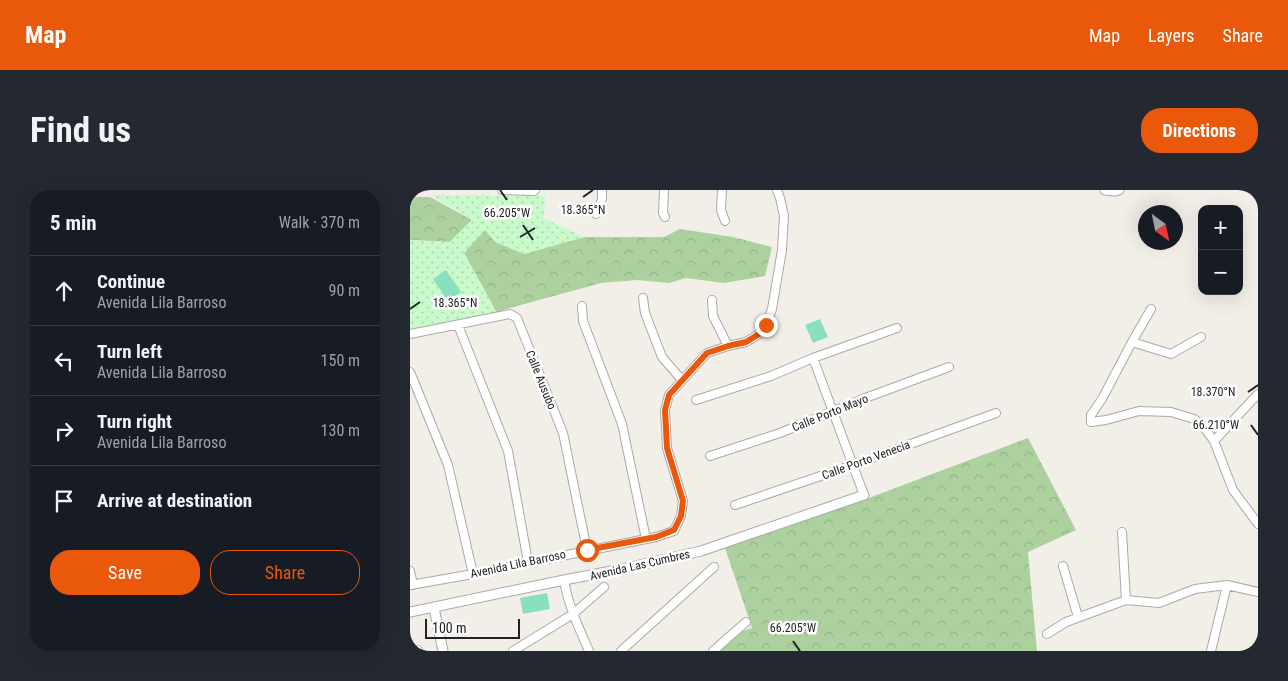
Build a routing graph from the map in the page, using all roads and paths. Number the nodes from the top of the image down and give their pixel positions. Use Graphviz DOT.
graph roads {
  1 [pos="502,190"];
  2 [pos="535,190"];
  3 [pos="602,190"];
  4 [pos="664,190"];
  5 [pos="722,190"];
  6 [pos="777,190"];
  7 [pos="1105,190"];
  8 [pos="1119,190"];
  9 [pos="596,214"];
  10 [pos="665,217"];
  11 [pos="725,221"];
  12 [pos="643,298"];
  13 [pos="712,300"];
  14 [pos="582,306"];
  15 [pos="1152,309"];
  16 [pos="458,325"];
  17 [pos="897,328"];
  18 [pos="410,334"];
  19 [pos="1201,337"];
  20 [pos="1132,342"];
  21 [pos="728,346"];
  22 [pos="813,358"];
  23 [pos="949,367"];
  24 [pos="410,372"];
  25 [pos="682,380"];
  26 [pos="1258,394"];
  27 [pos="696,400"];
  28 [pos="833,412"];
  29 [pos="996,413"];
  30 [pos="1214,441"];
  31 [pos="710,456"];
  32 [pos="853,465"];
  33 [pos="864,495"];
  34 [pos="735,505"];
  35 [pos="1257,522"];
  36 [pos="1122,532"];
  37 [pos="646,539"];
  38 [pos="587,550"];
  39 [pos="528,562"];
  40 [pos="1062,566"];
  41 [pos="714,567"];
  42 [pos="410,571"];
  43 [pos="473,574"];
  44 [pos="564,580"];
  45 [pos="412,585"];
  46 [pos="1227,585"];
  47 [pos="604,587"];
  48 [pos="1258,592"];
  49 [pos="1126,600"];
  50 [pos="434,608"];
  51 [pos="410,612"];
  52 [pos="573,614"];
  53 [pos="1078,617"];
  54 [pos="746,622"];
  55 [pos="1046,634"];
  56 [pos="443,651"];
  57 [pos="513,651"];
  58 [pos="589,651"];
  59 [pos="621,651"];
  60 [pos="713,651"];
  61 [pos="1210,651"];
  1 -- 2 [label="street"];
  3 -- 9 [label="street"];
  4 -- 10 [label="street"];
  5 -- 11 [label="street"];
  6 -- 21 [label="street, Avenida Lila Barroso"];
  7 -- 8 [label="street"];
  12 -- 25 [label="street"];
  13 -- 21 [label="street"];
  14 -- 37 [label="street"];
  15 -- 20 [label="street"];
  16 -- 18 [label="street, Calle Ausubo"];
  16 -- 38 [label="street, Calle Ausubo"];
  16 -- 39 [label="street"];
  17 -- 22 [label="street"];
  19 -- 20 [label="street"];
  20 -- 30 [label="street"];
  21 -- 25 [label="street, Avenida Lila Barroso"];
  22 -- 27 [label="street"];
  22 -- 28 [label="street"];
  23 -- 28 [label="street, Calle Porto Mayo"];
  24 -- 43 [label="street"];
  25 -- 37 [label="street, Avenida Lila Barroso"];
  26 -- 30 [label="street"];
  28 -- 31 [label="street, Calle Porto Mayo"];
  28 -- 32 [label="street"];
  29 -- 32 [label="street, Calle Porto Venecia"];
  30 -- 35 [label="street"];
  32 -- 33 [label="street"];
  32 -- 34 [label="street, Calle Porto Venecia"];
  33 -- 44 [label="street, Avenida Las Cumbres"];
  36 -- 49 [label="street"];
  37 -- 38 [label="street, Avenida Lila Barroso"];
  38 -- 39 [label="street, Avenida Lila Barroso"];
  39 -- 43 [label="street, Avenida Lila Barroso"];
  40 -- 53 [label="street"];
  41 -- 59 [label="street"];
  42 -- 45 [label="street"];
  43 -- 45 [label="street, Avenida Lila Barroso"];
  44 -- 50 [label="street, Avenida Las Cumbres"];
  44 -- 52 [label="street"];
  46 -- 48 [label="street"];
  46 -- 49 [label="street"];
  46 -- 61 [label="street"];
  47 -- 52 [label="street"];
  49 -- 53 [label="street"];
  50 -- 51 [label="street, Avenida Las Cumbres"];
  50 -- 56 [label="street"];
  52 -- 57 [label="street"];
  52 -- 58 [label="street"];
  53 -- 55 [label="street"];
  54 -- 60 [label="street"];
}
